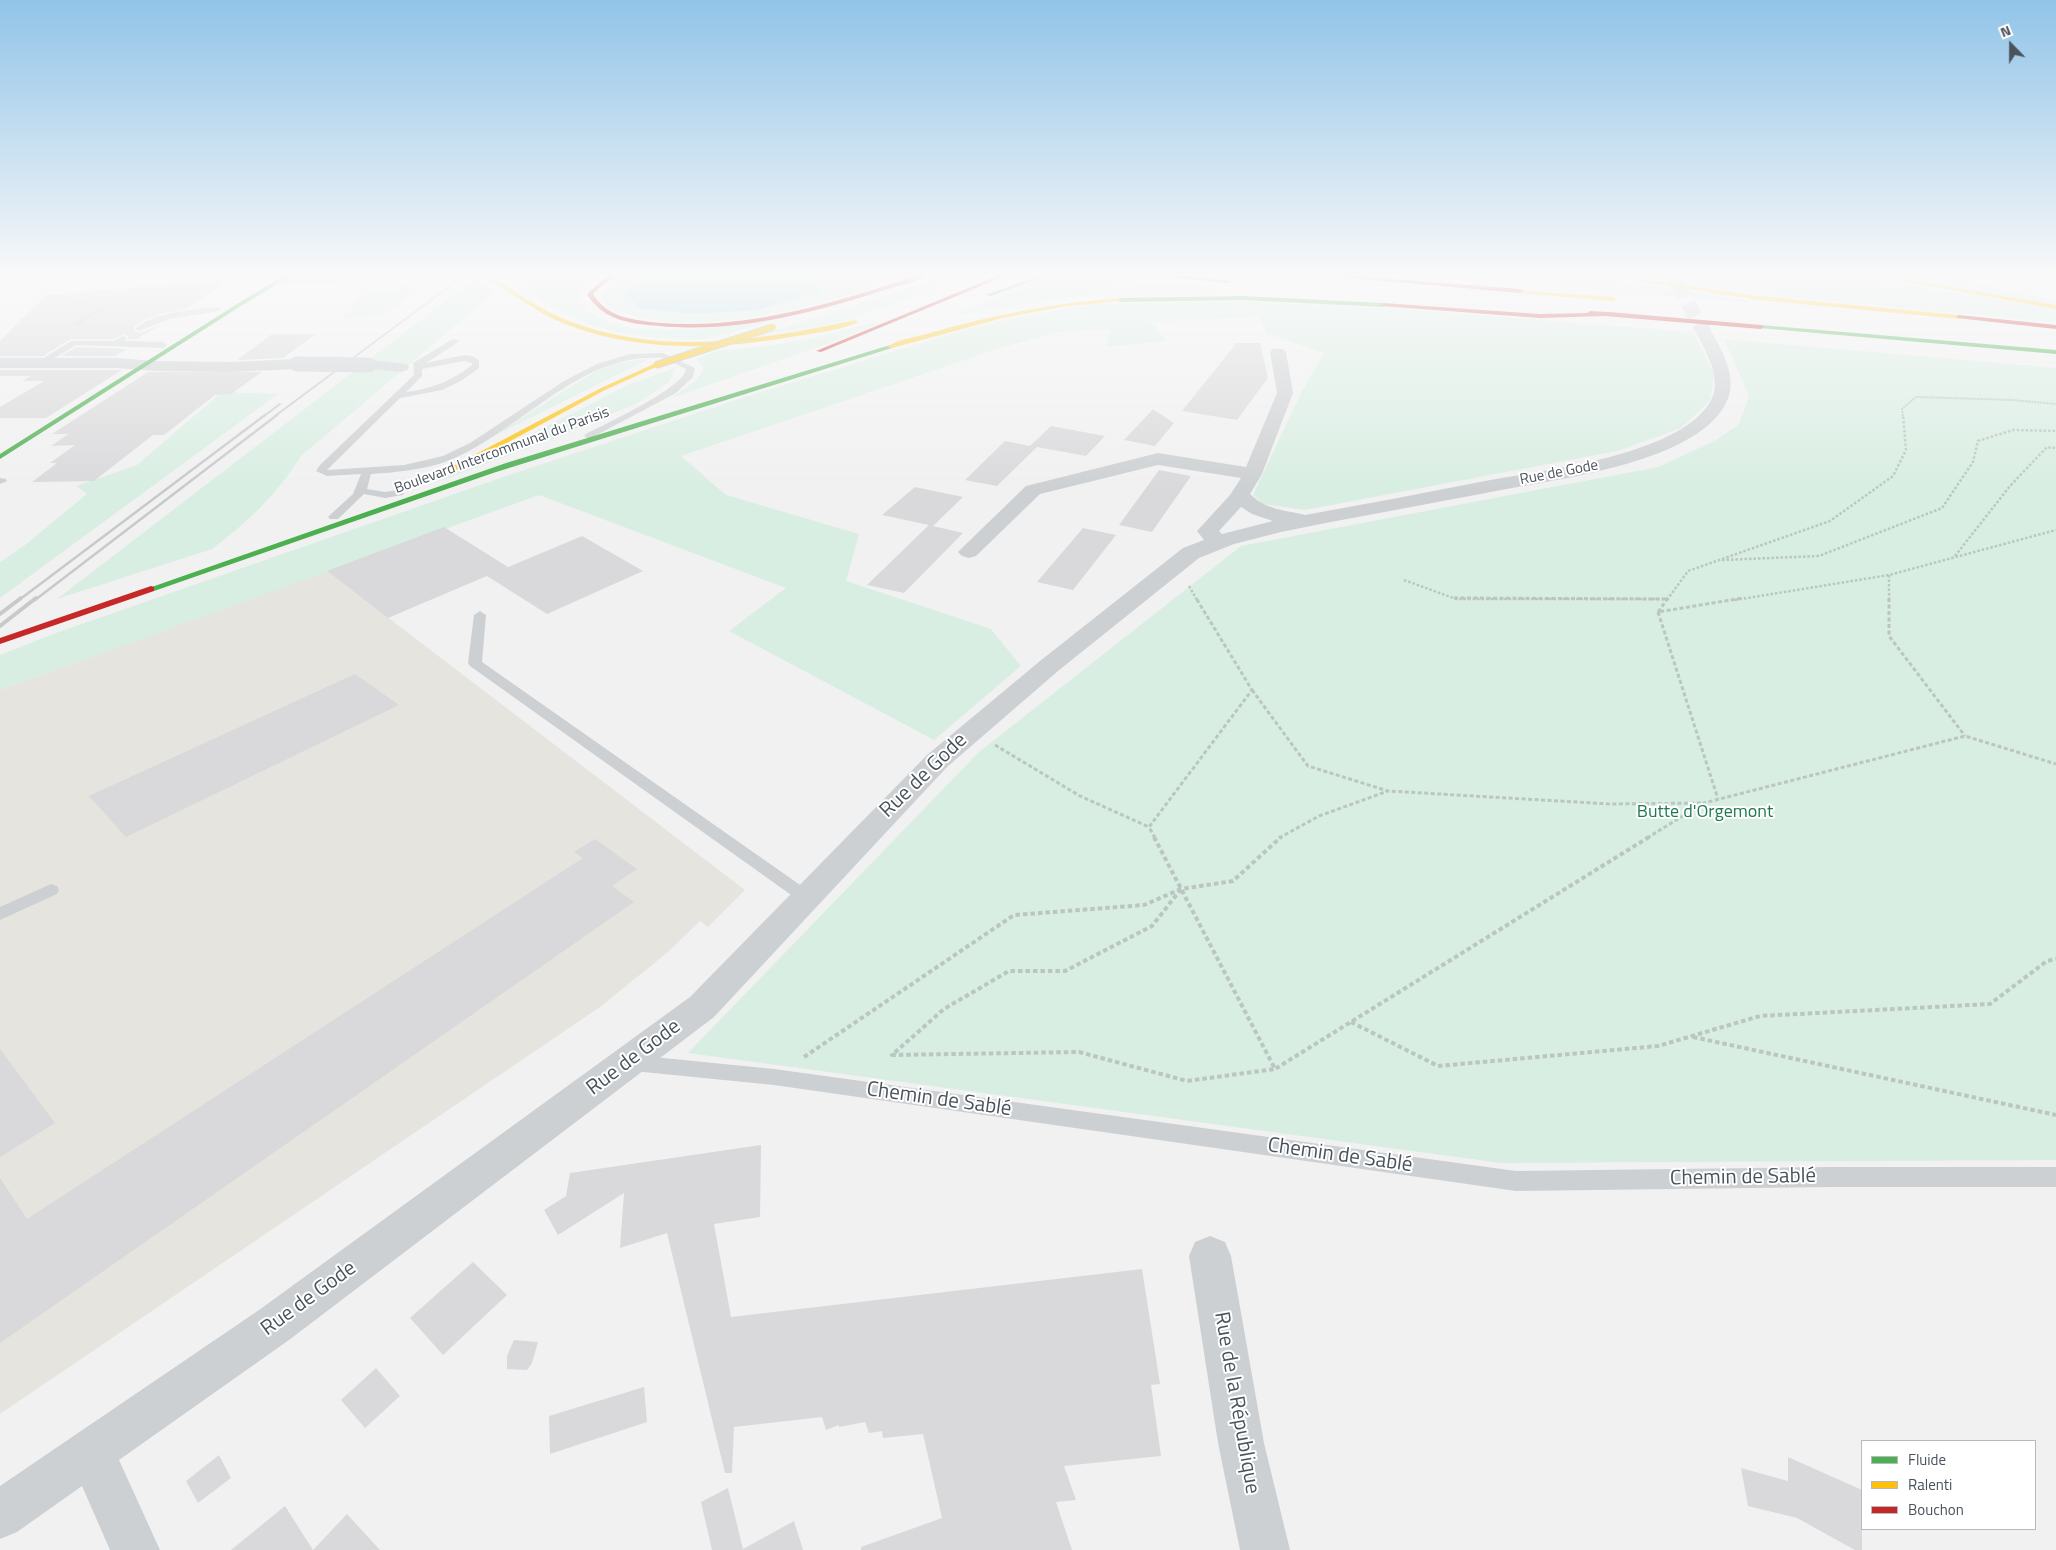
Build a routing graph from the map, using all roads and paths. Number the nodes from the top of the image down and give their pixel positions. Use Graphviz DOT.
graph roads {
  1 [pos="68,346"];
  2 [pos="161,346"];
  3 [pos="173,346"];
  4 [pos="447,346"];
  5 [pos="709,346"];
  6 [pos="834,346"];
  7 [pos="839,346"];
  8 [pos="893,346"];
  9 [pos="1711,346"];
  10 [pos="1989,346"];
  11 [pos="1278,352"];
  12 [pos="2056,352"];
  13 [pos="0,363"];
  14 [pos="40,363"];
  15 [pos="139,364"];
  16 [pos="408,367"];
  17 [pos="737,383"];
  18 [pos="718,389"];
  19 [pos="396,396"];
  20 [pos="699,396"];
  21 [pos="2056,404"];
  22 [pos="2056,431"];
  23 [pos="589,436"];
  24 [pos="0,444"];
  25 [pos="2056,448"];
  26 [pos="0,457"];
  27 [pos="367,470"];
  28 [pos="492,471"];
  29 [pos="1253,474"];
  30 [pos="362,491"];
  31 [pos="399,493"];
  32 [pos="1240,495"];
  33 [pos="334,517"];
  34 [pos="1312,520"];
  35 [pos="2056,530"];
  36 [pos="1217,541"];
  37 [pos="969,552"];
  38 [pos="1191,553"];
  39 [pos="1955,557"];
  40 [pos="1719,560"];
  41 [pos="201,566"];
  42 [pos="1889,575"];
  43 [pos="1404,580"];
  44 [pos="1667,600"];
  45 [pos="1658,612"];
  46 [pos="480,615"];
  47 [pos="0,632"];
  48 [pos="0,641"];
  49 [pos="1252,690"];
  50 [pos="971,731"];
  51 [pos="1965,736"];
  52 [pos="2056,764"];
  53 [pos="1388,791"];
  54 [pos="1718,800"];
  55 [pos="1704,803"];
  56 [pos="1149,827"];
  57 [pos="1181,889"];
  58 [pos="51,890"];
  59 [pos="807,898"];
  60 [pos="0,914"];
  61 [pos="2056,959"];
  62 [pos="1351,1022"];
  63 [pos="1690,1036"];
  64 [pos="629,1062"];
  65 [pos="1275,1069"];
  66 [pos="774,1077"];
  67 [pos="2056,1115"];
  68 [pos="2056,1177"];
  69 [pos="1210,1256"];
  70 [pos="91,1453"];
  71 [pos="0,1515"];
  72 [pos="135,1550"];
  73 [pos="1265,1550"];
  1 -- 14 [label="lane"];
  2 -- 15 [label="main road"];
  3 -- 15 [label="main road"];
  4 -- 16 [label="lane"];
  5 -- 31 [label="main road, Boulevard Intercommunal du Parisis, bridge"];
  6 -- 7 [label="main road"];
  8 -- 28 [label="main road"];
  9 -- 34 [label="street, Rue de Gode"];
  10 -- 12 [label="main road"];
  11 -- 29 [label="street"];
  13 -- 14 [label="street"];
  14 -- 15 [label="street"];
  15 -- 16 [label="street, bridge"];
  15 -- 24 [label="main road"];
  15 -- 26 [label="main road"];
  16 -- 19 [label="lane"];
  16 -- 19 [label="lane"];
  17 -- 20 [label="main road"];
  18 -- 20 [label="main road, Boulevard Intercommunal du Parisis"];
  19 -- 27 [label="lane"];
  20 -- 23 [label="main road, Boulevard Intercommunal du Parisis"];
  21 -- 40 [label="path"];
  22 -- 40 [label="path"];
  23 -- 27 [label="lane"];
  23 -- 28 [label="main road, Boulevard Intercommunal du Parisis"];
  25 -- 39 [label="path"];
  27 -- 30 [label="lane"];
  28 -- 41 [label="main road, Boulevard Intercommunal du Parisis"];
  29 -- 32 [label="street"];
  29 -- 37 [label="street"];
  30 -- 31 [label="lane"];
  30 -- 33 [label="lane"];
  31 -- 33 [label="main road, Boulevard Intercommunal du Parisis"];
  32 -- 34 [label="street, Rue de Gode"];
  32 -- 36 [label="street"];
  33 -- 41 [label="main road, Boulevard Intercommunal du Parisis"];
  34 -- 36 [label="street, Rue de Gode"];
  35 -- 39 [label="path"];
  36 -- 38 [label="street, Rue de Gode"];
  38 -- 49 [label="path"];
  38 -- 50 [label="street, Rue de Gode"];
  39 -- 42 [label="path"];
  40 -- 44 [label="path"];
  41 -- 47 [label="main road, Boulevard Intercommunal du Parisis"];
  41 -- 48 [label="main road, Boulevard Intercommunal du Parisis"];
  42 -- 45 [label="path"];
  42 -- 51 [label="path"];
  43 -- 44 [label="path"];
  44 -- 45 [label="path"];
  45 -- 54 [label="path"];
  46 -- 59 [label="lane"];
  49 -- 53 [label="path"];
  49 -- 56 [label="path"];
  50 -- 56 [label="path"];
  50 -- 59 [label="street, Rue de Gode"];
  51 -- 52 [label="path"];
  51 -- 54 [label="path"];
  53 -- 55 [label="path"];
  53 -- 57 [label="path"];
  54 -- 55 [label="path"];
  55 -- 62 [label="path"];
  56 -- 57 [label="path"];
  57 -- 65 [label="path"];
  57 -- 65 [label="path"];
  57 -- 66 [label="path"];
  58 -- 60 [label="lane"];
  59 -- 64 [label="street, Rue de Gode"];
  61 -- 63 [label="path"];
  62 -- 63 [label="path"];
  62 -- 65 [label="path"];
  63 -- 67 [label="path"];
  64 -- 66 [label="lane, Chemin de Sablé"];
  64 -- 70 [label="street, Rue de Gode"];
  66 -- 68 [label="lane, Chemin de Sablé"];
  69 -- 73 [label="street, Rue de la République"];
  70 -- 71 [label="street, Rue de Gode"];
  70 -- 72 [label="street"];
}
